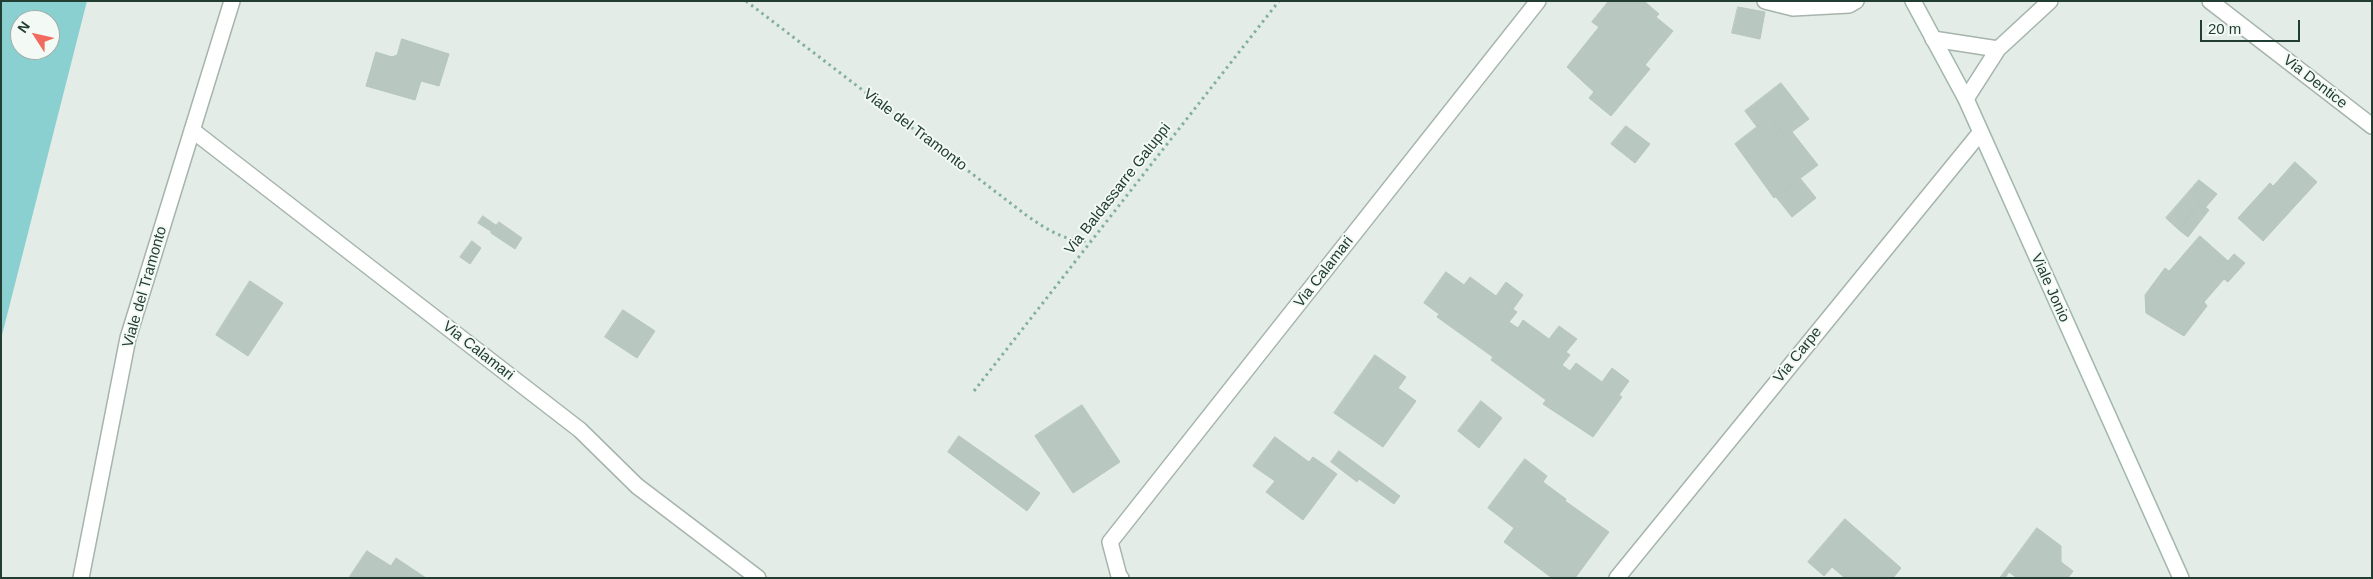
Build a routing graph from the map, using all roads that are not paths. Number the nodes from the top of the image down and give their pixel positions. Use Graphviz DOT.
graph roads {
  1 [pos="232,1"];
  2 [pos="1538,1"];
  3 [pos="1765,1"];
  4 [pos="1856,1"];
  5 [pos="1913,1"];
  6 [pos="2050,1"];
  7 [pos="2210,1"];
  8 [pos="1933,39"];
  9 [pos="1998,49"];
  10 [pos="1966,99"];
  11 [pos="2372,126"];
  12 [pos="192,130"];
  13 [pos="1980,133"];
  14 [pos="81,578"];
  15 [pos="758,578"];
  16 [pos="1121,578"];
  17 [pos="1617,578"];
  18 [pos="2182,578"];
  1 -- 12 [label="street, Viale del Tramonto"];
  2 -- 16 [label="street, Via Calamari"];
  3 -- 4 [label="street"];
  5 -- 8 [label="street, Viale Jonio"];
  6 -- 9 [label="street"];
  7 -- 11 [label="street, Via Dentice"];
  8 -- 9 [label="street"];
  8 -- 10 [label="street, Viale Jonio"];
  9 -- 10 [label="street"];
  10 -- 13 [label="street, Viale Jonio"];
  12 -- 14 [label="street, Viale del Tramonto"];
  12 -- 15 [label="street, Via Calamari"];
  13 -- 17 [label="street, Via Carpe"];
  13 -- 18 [label="street, Viale Jonio"];
}
